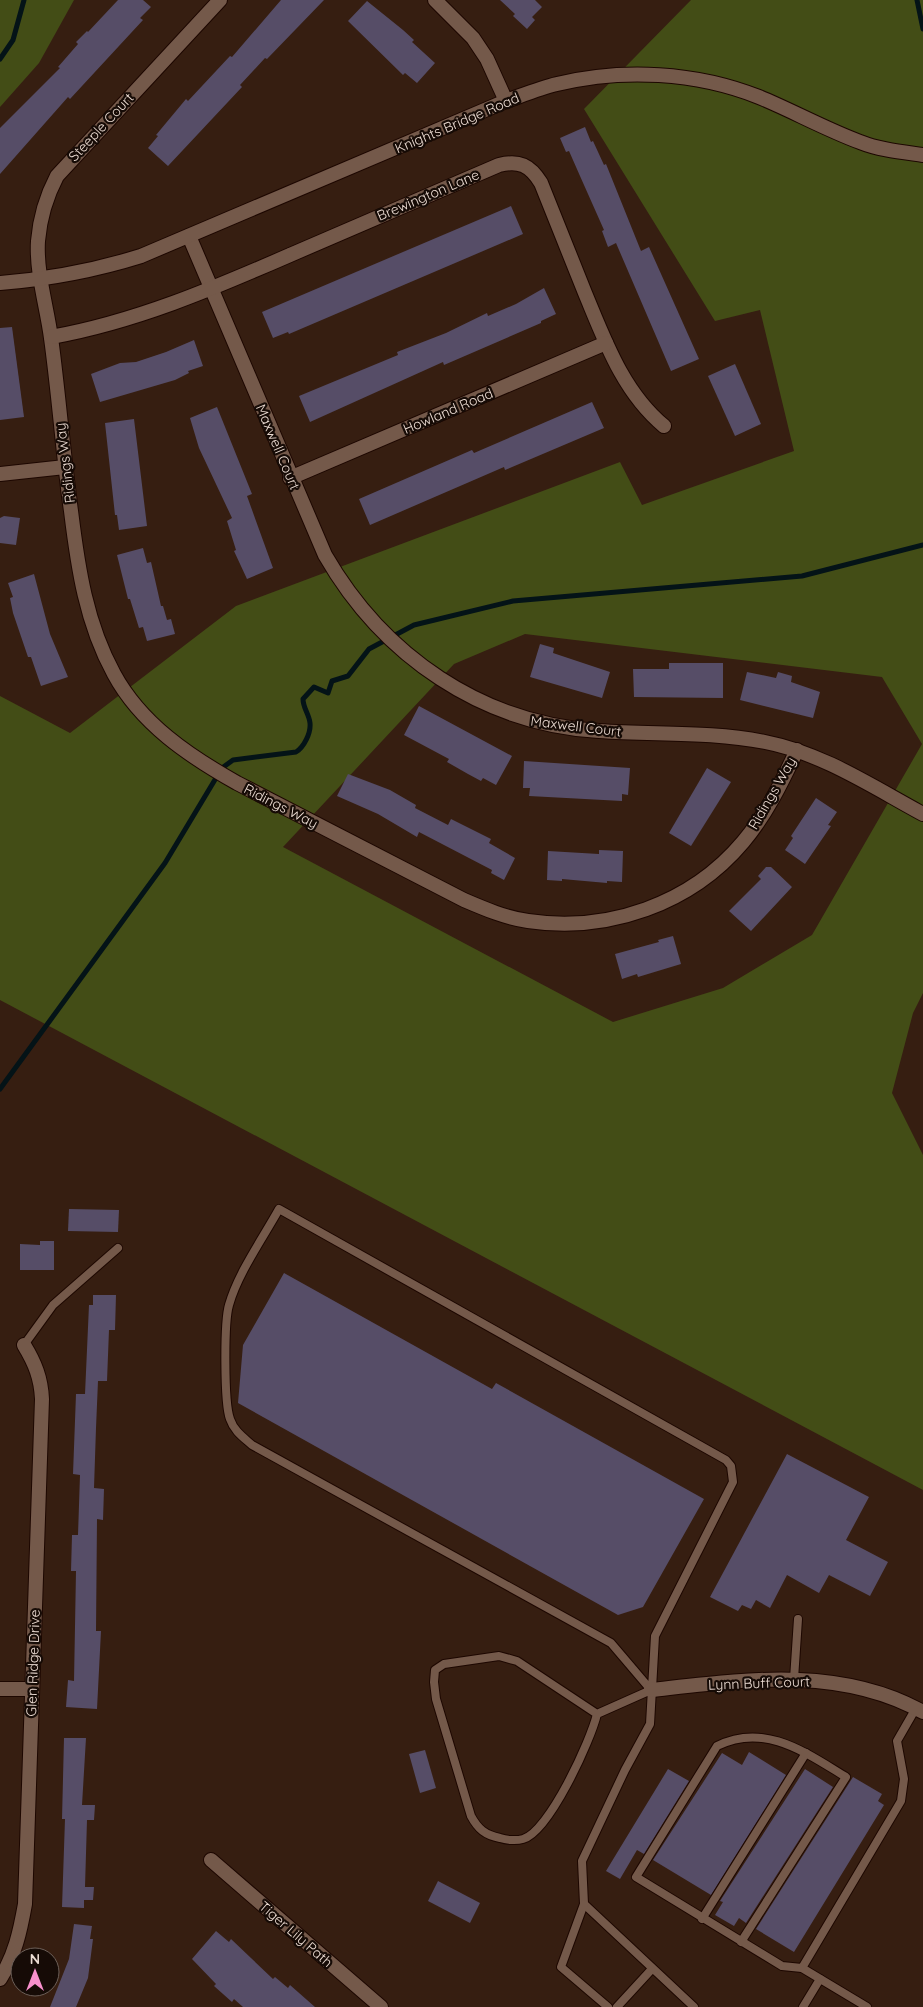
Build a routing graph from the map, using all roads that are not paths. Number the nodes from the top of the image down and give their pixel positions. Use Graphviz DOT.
graph roads {
  1 [pos="220,0"];
  2 [pos="435,0"];
  3 [pos="506,101"];
  4 [pos="923,155"];
  5 [pos="189,236"];
  6 [pos="42,280"];
  7 [pos="0,283"];
  8 [pos="211,289"];
  9 [pos="51,337"];
  10 [pos="606,344"];
  11 [pos="664,426"];
  12 [pos="65,467"];
  13 [pos="0,474"];
  14 [pos="290,478"];
  15 [pos="797,750"];
  16 [pos="923,814"];
  17 [pos="118,1248"];
  18 [pos="24,1345"];
  19 [pos="798,1619"];
  20 [pos="794,1679"];
  21 [pos="0,1689"];
  22 [pos="32,1689"];
  23 [pos="650,1690"];
  24 [pos="919,1710"];
  25 [pos="597,1714"];
  26 [pos="806,1753"];
  27 [pos="211,1860"];
  28 [pos="584,1904"];
  29 [pos="702,1919"];
  30 [pos="741,1942"];
  31 [pos="802,1968"];
  32 [pos="651,1970"];
  33 [pos="0,1979"];
  34 [pos="820,1979"];
  35 [pos="376,2006"];
  36 [pos="865,2006"];
  37 [pos="608,2007"];
  38 [pos="617,2007"];
  39 [pos="694,2007"];
  40 [pos="803,2007"];
  1 -- 6 [label="street, Steeple Court"];
  2 -- 3 [label="street"];
  3 -- 4 [label="street, Knights Bridge Road"];
  3 -- 5 [label="street, Knights Bridge Road"];
  5 -- 6 [label="street, Knights Bridge Road"];
  5 -- 8 [label="street, Maxwell Court"];
  6 -- 7 [label="street, Knights Bridge Road"];
  6 -- 9 [label="street, Ridings Way"];
  8 -- 9 [label="street, Brewington Lane"];
  8 -- 10 [label="street, Brewington Lane"];
  8 -- 14 [label="street, Maxwell Court"];
  9 -- 12 [label="street, Ridings Way"];
  10 -- 11 [label="street, Brewington Lane"];
  10 -- 14 [label="street, Howland Road"];
  12 -- 13 [label="street"];
  12 -- 15 [label="street, Ridings Way"];
  14 -- 15 [label="street, Maxwell Court"];
  15 -- 16 [label="street, Maxwell Court"];
  17 -- 18 [label="lane"];
  18 -- 22 [label="street, Glen Ridge Drive"];
  19 -- 20 [label="lane"];
  20 -- 23 [label="street, Lynn Buff Court"];
  20 -- 24 [label="street, Lynn Buff Court"];
  21 -- 22 [label="street"];
  22 -- 33 [label="street, Glen Ridge Drive"];
  23 -- 23 [label="lane"];
  23 -- 25 [label="lane"];
  23 -- 28 [label="lane"];
  24 -- 31 [label="lane"];
  25 -- 25 [label="lane"];
  26 -- 29 [label="lane"];
  26 -- 29 [label="lane"];
  26 -- 30 [label="lane"];
  27 -- 35 [label="street, Tiger Lily Path"];
  28 -- 32 [label="lane"];
  28 -- 37 [label="lane"];
  29 -- 30 [label="lane"];
  30 -- 31 [label="lane"];
  31 -- 34 [label="lane"];
  32 -- 38 [label="lane"];
  32 -- 39 [label="lane"];
  34 -- 36 [label="lane"];
  34 -- 40 [label="lane"];
}
